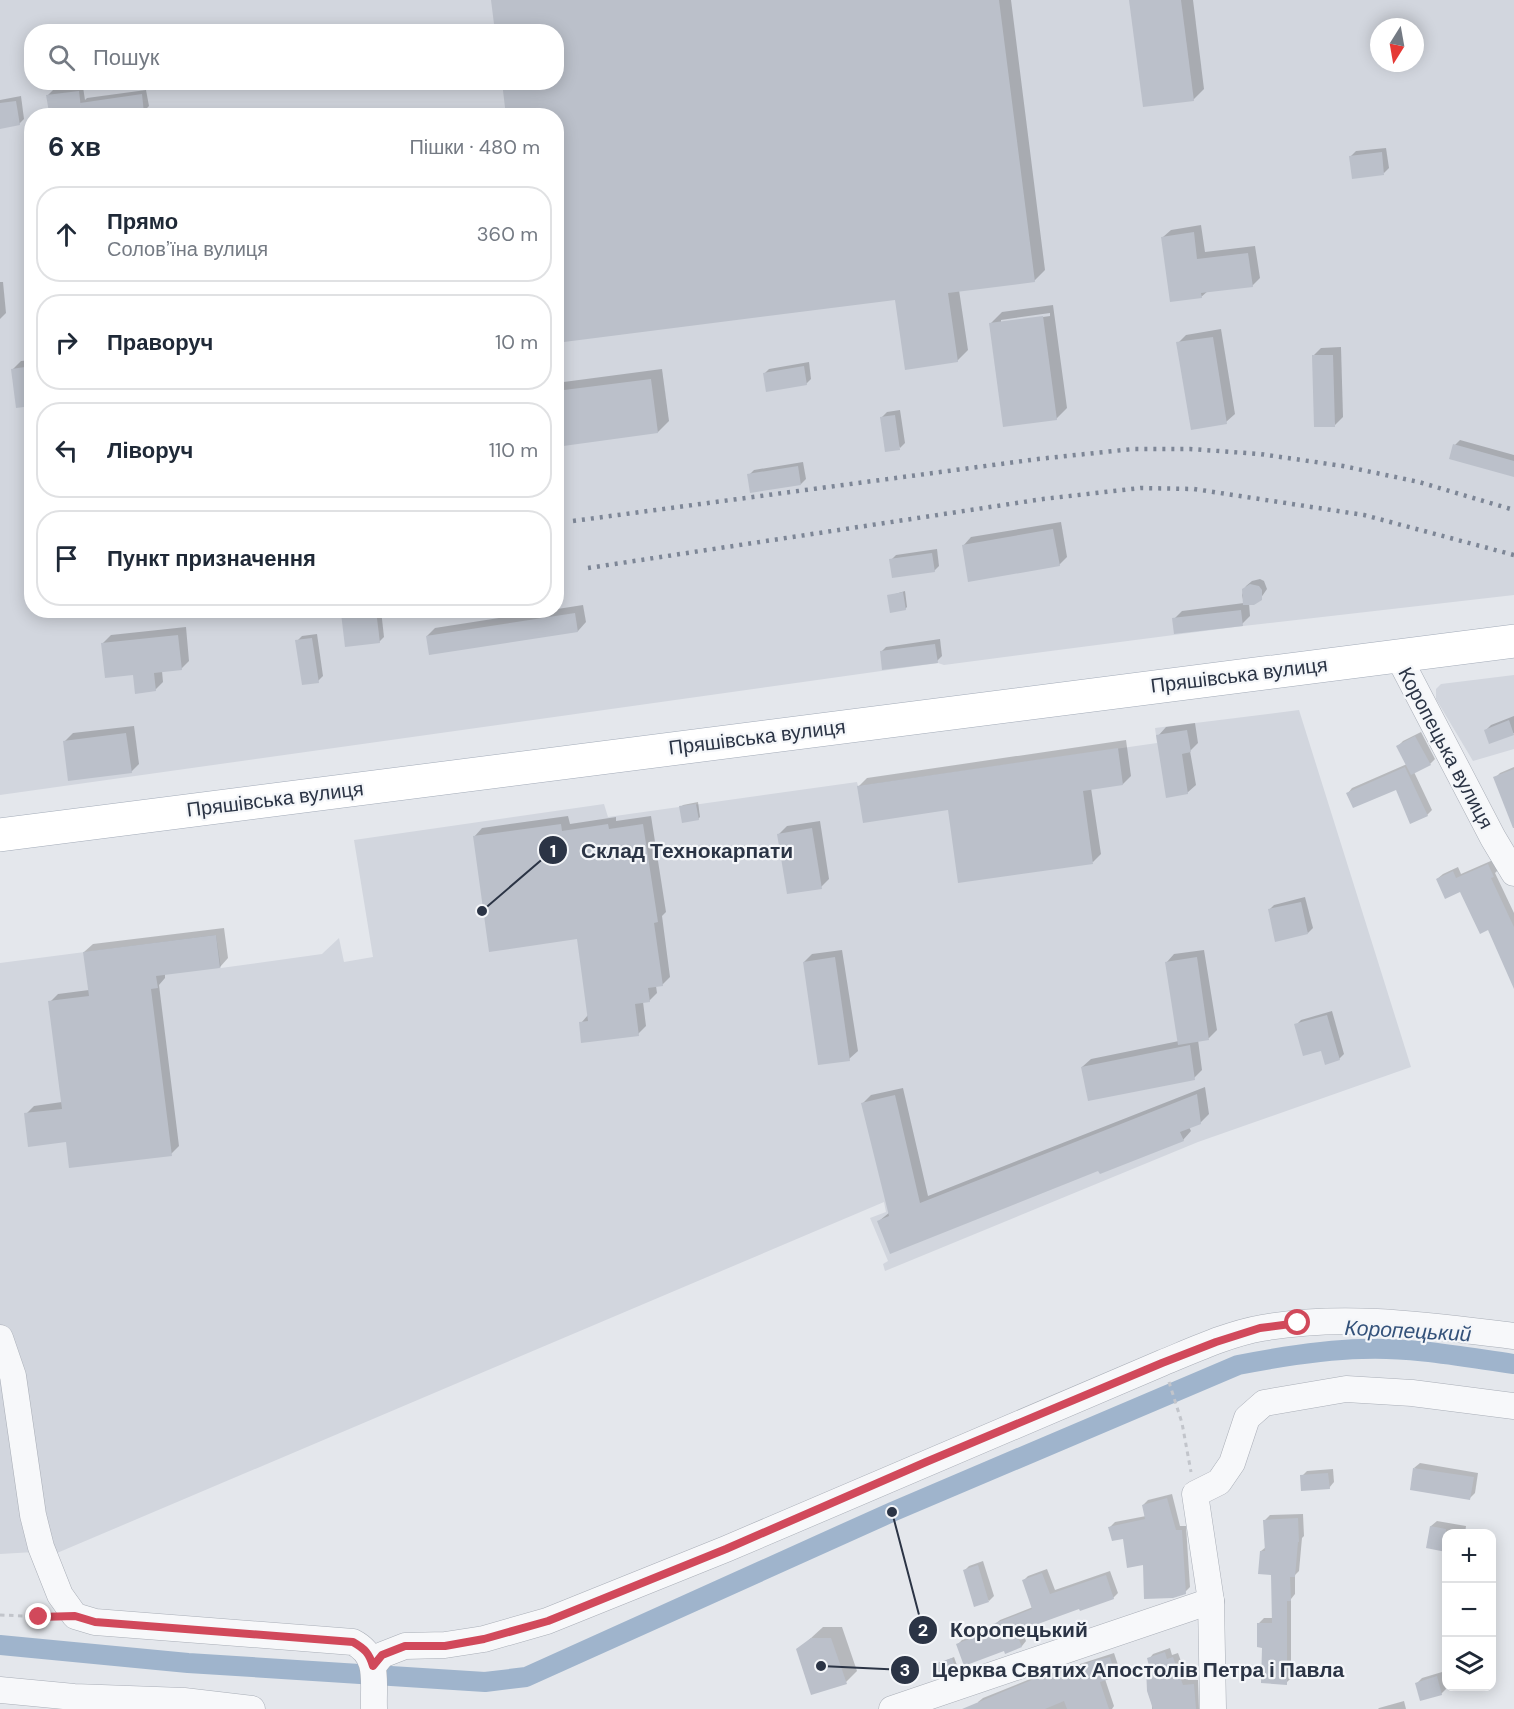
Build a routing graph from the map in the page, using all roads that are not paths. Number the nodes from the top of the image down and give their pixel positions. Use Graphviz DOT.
graph roads {
  1 [pos="1514,641"];
  2 [pos="1397,654"];
  3 [pos="0,835"];
  4 [pos="1514,873"];
  5 [pos="1514,1336"];
  6 [pos="0,1338"];
  7 [pos="1514,1406"];
  8 [pos="1211,1601"];
  9 [pos="0,1690"];
  10 [pos="373,1696"];
  11 [pos="252,1709"];
  12 [pos="892,1709"];
  13 [pos="1213,1709"];
  1 -- 2 [label="main road, Пряшівська вулиця"];
  2 -- 3 [label="main road, Пряшівська вулиця"];
  2 -- 4 [label="street, Коропецька вулиця"];
  5 -- 10 [label="street"];
  6 -- 10 [label="street"];
  7 -- 8 [label="street"];
  8 -- 12 [label="street"];
  8 -- 13 [label="street"];
  9 -- 11 [label="street"];
}
